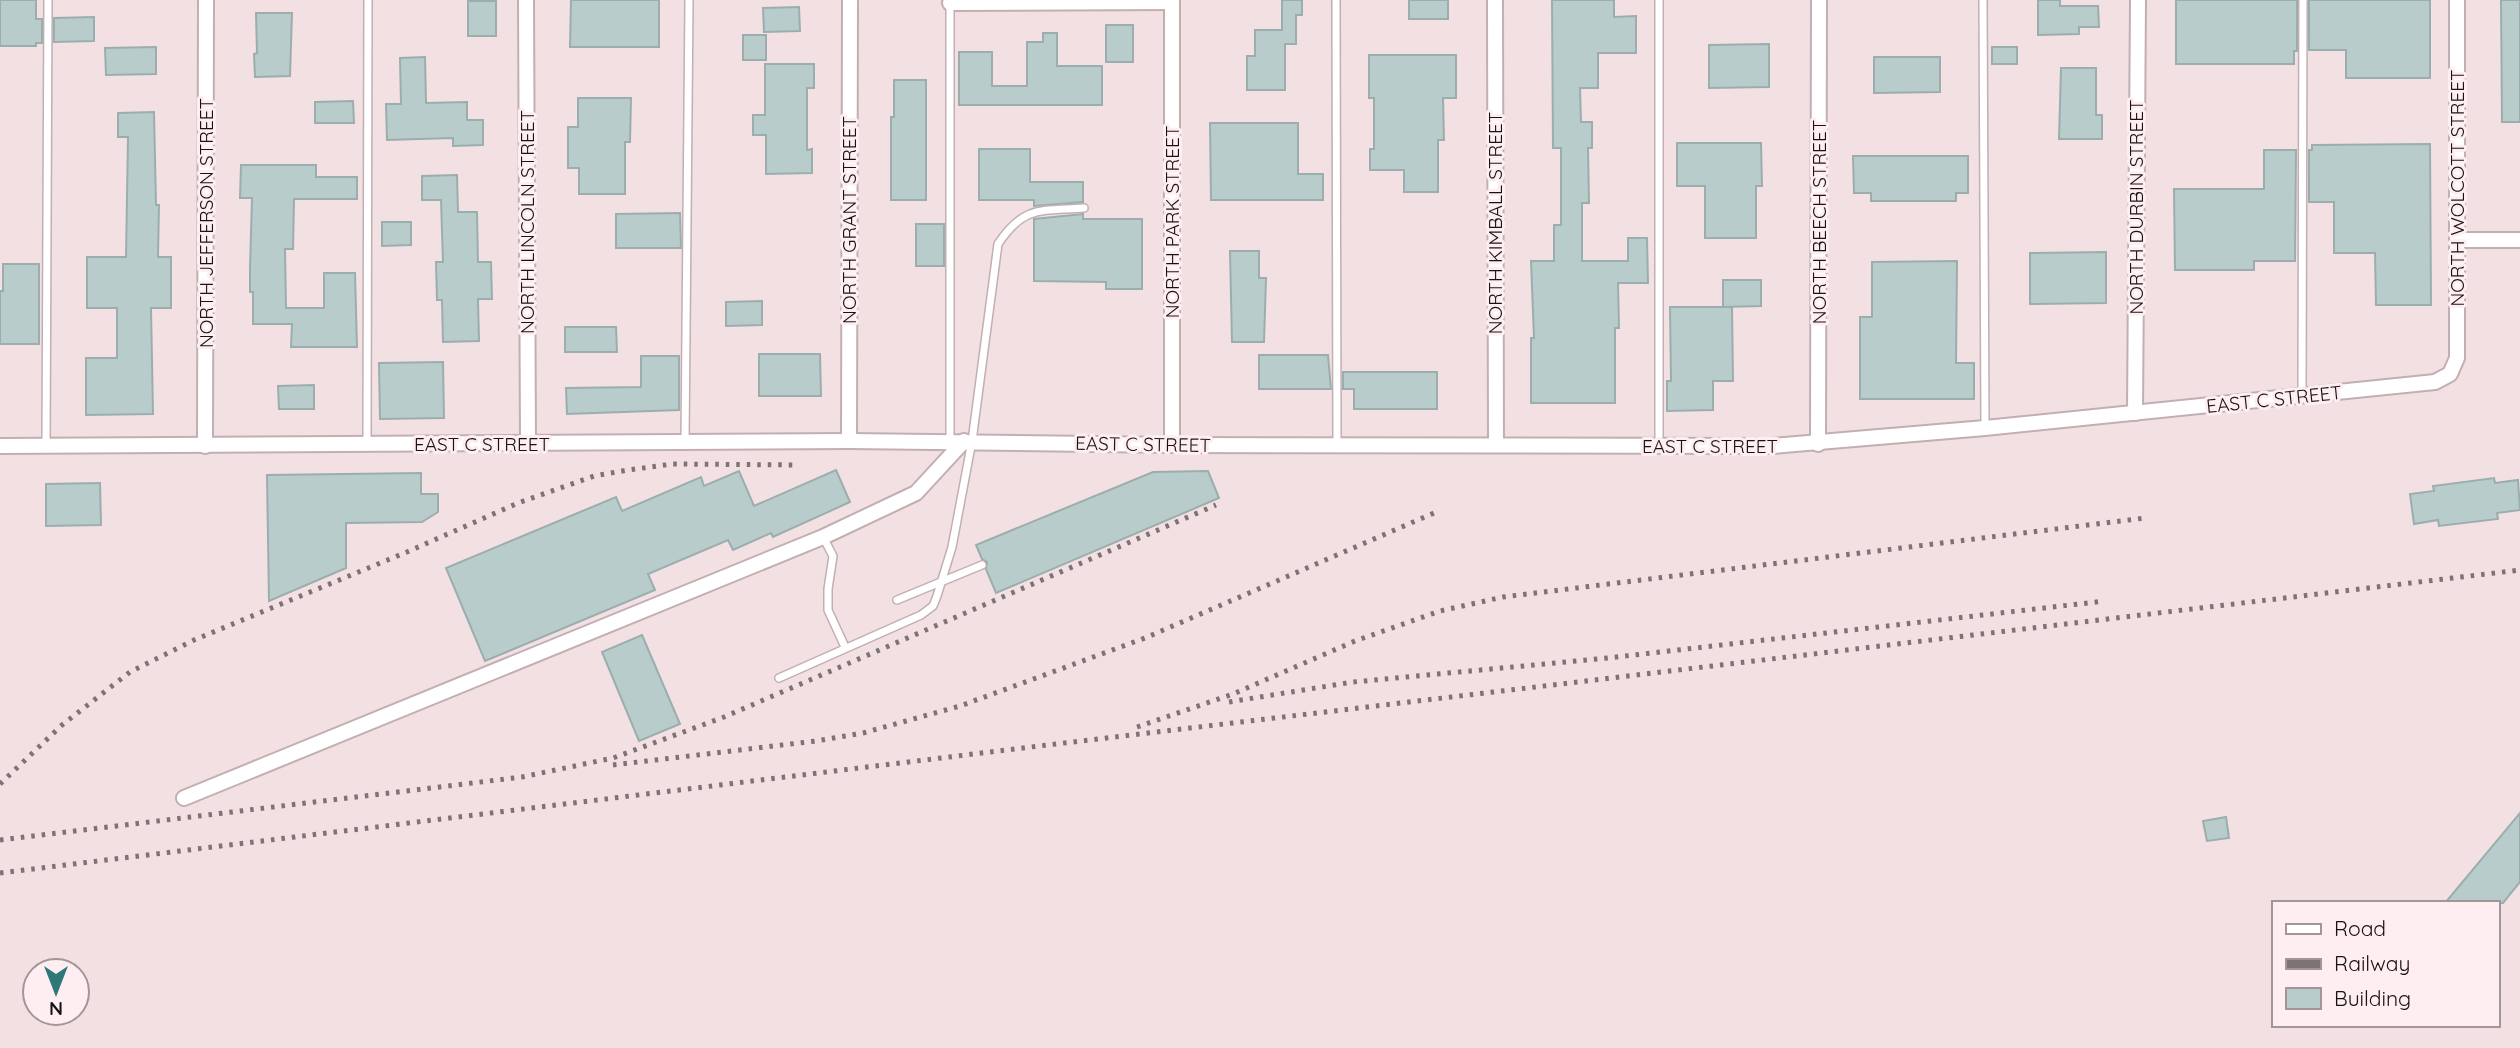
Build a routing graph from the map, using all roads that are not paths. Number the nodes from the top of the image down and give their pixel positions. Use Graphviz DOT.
graph roads {
  1 [pos="48,0"];
  2 [pos="206,0"];
  3 [pos="368,0"];
  4 [pos="526,0"];
  5 [pos="689,0"];
  6 [pos="850,0"];
  7 [pos="1336,0"];
  8 [pos="1494,0"];
  9 [pos="1659,0"];
  10 [pos="1819,0"];
  11 [pos="1983,0"];
  12 [pos="2138,0"];
  13 [pos="2303,0"];
  14 [pos="2457,0"];
  15 [pos="1172,1"];
  16 [pos="950,2"];
  17 [pos="1084,208"];
  18 [pos="2457,240"];
  19 [pos="2520,240"];
  20 [pos="2450,374"];
  21 [pos="2302,397"];
  22 [pos="2135,413"];
  23 [pos="1985,428"];
  24 [pos="849,441"];
  25 [pos="962,441"];
  26 [pos="685,442"];
  27 [pos="367,443"];
  28 [pos="528,444"];
  29 [pos="1337,444"];
  30 [pos="1818,444"];
  31 [pos="1172,445"];
  32 [pos="1496,445"];
  33 [pos="0,446"];
  34 [pos="46,446"];
  35 [pos="205,446"];
  36 [pos="1658,446"];
  37 [pos="823,537"];
  38 [pos="982,565"];
  39 [pos="942,581"];
  40 [pos="897,600"];
  41 [pos="845,647"];
  42 [pos="779,678"];
  43 [pos="184,798"];
  1 -- 34 [label="lane"];
  2 -- 35 [label="street, NORTH JEFFERSON STREET"];
  3 -- 27 [label="lane"];
  4 -- 28 [label="street, NORTH LINCOLN STREET"];
  5 -- 26 [label="lane"];
  6 -- 24 [label="street, NORTH GRANT STREET"];
  7 -- 29 [label="lane"];
  8 -- 32 [label="street, NORTH KIMBALL STREET"];
  9 -- 36 [label="lane"];
  10 -- 30 [label="street, NORTH BEECH STREET"];
  11 -- 23 [label="lane"];
  12 -- 22 [label="street, NORTH DURBIN STREET"];
  13 -- 21 [label="lane"];
  14 -- 18 [label="street, NORTH WOLCOTT STREET"];
  15 -- 16 [label="street"];
  15 -- 31 [label="street, NORTH PARK STREET"];
  16 -- 25 [label="lane"];
  17 -- 25 [label="lane"];
  18 -- 19 [label="street"];
  18 -- 20 [label="street, NORTH WOLCOTT STREET"];
  20 -- 21 [label="street, EAST C STREET"];
  21 -- 22 [label="street, EAST C STREET"];
  22 -- 23 [label="street, EAST C STREET"];
  23 -- 30 [label="street, EAST C STREET"];
  24 -- 25 [label="street, EAST C STREET"];
  24 -- 26 [label="street, EAST C STREET"];
  25 -- 31 [label="street, EAST C STREET"];
  25 -- 37 [label="street"];
  25 -- 39 [label="lane"];
  26 -- 28 [label="street, EAST C STREET"];
  27 -- 28 [label="street, EAST C STREET"];
  27 -- 35 [label="street, EAST C STREET"];
  29 -- 31 [label="street, EAST C STREET"];
  29 -- 32 [label="street, EAST C STREET"];
  30 -- 36 [label="street, EAST C STREET"];
  32 -- 36 [label="street, EAST C STREET"];
  33 -- 34 [label="street, EAST C STREET"];
  34 -- 35 [label="street, EAST C STREET"];
  37 -- 41 [label="lane"];
  37 -- 43 [label="street"];
  38 -- 39 [label="lane"];
  39 -- 40 [label="lane"];
  39 -- 41 [label="lane"];
  41 -- 42 [label="lane"];
}
